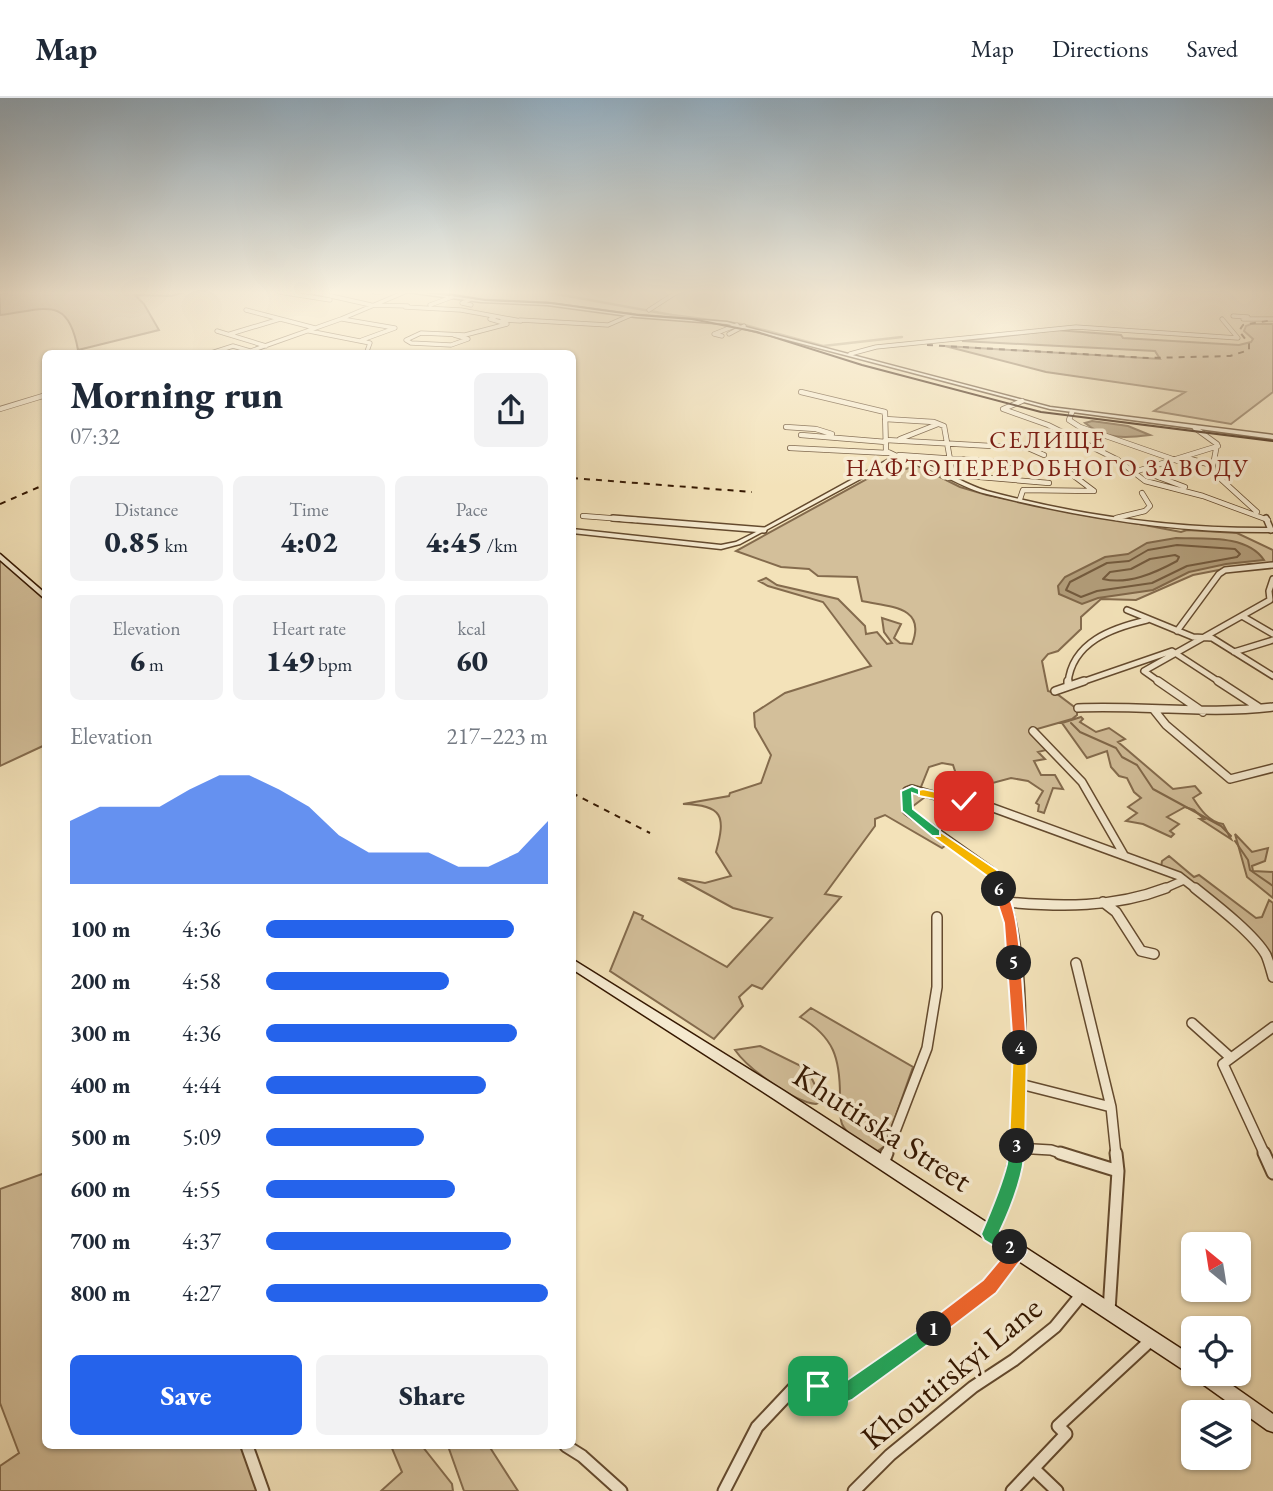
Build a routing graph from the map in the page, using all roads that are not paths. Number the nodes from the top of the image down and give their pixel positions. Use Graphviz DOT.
graph roads {
  1 [pos="861,357"];
  2 [pos="801,392"];
  3 [pos="42,396"];
  4 [pos="1022,401"];
  5 [pos="0,408"];
  6 [pos="1072,412"];
  7 [pos="924,414"];
  8 [pos="885,419"];
  9 [pos="925,421"];
  10 [pos="938,424"];
  11 [pos="786,427"];
  12 [pos="1195,428"];
  13 [pos="801,435"];
  14 [pos="835,436"];
  15 [pos="1273,437"];
  16 [pos="897,440"];
  17 [pos="886,442"];
  18 [pos="947,443"];
  19 [pos="835,446"];
  20 [pos="1217,446"];
  21 [pos="790,448"];
  22 [pos="894,454"];
  23 [pos="1044,455"];
  24 [pos="950,458"];
  25 [pos="1186,458"];
  26 [pos="903,459"];
  27 [pos="1178,461"];
  28 [pos="1027,464"];
  29 [pos="1211,465"];
  30 [pos="1066,470"];
  31 [pos="1134,472"];
  32 [pos="1153,475"];
  33 [pos="950,477"];
  34 [pos="1049,483"];
  35 [pos="1142,493"];
  36 [pos="1203,496"];
  37 [pos="1020,499"];
  38 [pos="583,516"];
  39 [pos="1265,517"];
  40 [pos="1116,518"];
  41 [pos="1273,520"];
  42 [pos="764,530"];
  43 [pos="1272,530"];
  44 [pos="576,531"];
  45 [pos="0,556"];
  46 [pos="1273,565"];
  47 [pos="1273,579"];
  48 [pos="42,594"];
  49 [pos="1272,601"];
  50 [pos="1127,610"];
  51 [pos="1242,616"];
  52 [pos="1147,620"];
  53 [pos="1177,631"];
  54 [pos="1273,634"];
  55 [pos="1201,637"];
  56 [pos="1273,640"];
  57 [pos="1176,652"];
  58 [pos="1234,652"];
  59 [pos="1273,676"];
  60 [pos="1068,686"];
  61 [pos="1055,691"];
  62 [pos="1258,707"];
  63 [pos="1273,707"];
  64 [pos="1078,708"];
  65 [pos="1154,710"];
  66 [pos="1203,712"];
  67 [pos="1033,731"];
  68 [pos="1273,768"];
  69 [pos="1124,855"];
  70 [pos="1184,880"];
  71 [pos="1006,902"];
  72 [pos="1104,902"];
  73 [pos="937,917"];
  74 [pos="1154,954"];
  75 [pos="1076,963"];
  76 [pos="576,966"];
  77 [pos="1273,977"];
  78 [pos="1192,1023"];
  79 [pos="1273,1027"];
  80 [pos="1231,1058"];
  81 [pos="1020,1084"];
  82 [pos="1111,1107"];
  83 [pos="1016,1148"];
  84 [pos="883,1163"];
  85 [pos="1118,1171"];
  86 [pos="1273,1173"];
  87 [pos="990,1234"];
  88 [pos="1018,1252"];
  89 [pos="1082,1294"];
  90 [pos="1109,1312"];
  91 [pos="1152,1340"];
  92 [pos="1181,1359"];
  93 [pos="1220,1386"];
  94 [pos="1273,1424"];
  95 [pos="248,1449"];
  96 [pos="571,1449"];
  97 [pos="1034,1469"];
  98 [pos="263,1491"];
  99 [pos="621,1491"];
  100 [pos="724,1491"];
  101 [pos="854,1491"];
  102 [pos="1012,1491"];
  103 [pos="1057,1491"];
  1 -- 4 [label="street"];
  2 -- 8 [label="street"];
  3 -- 5 [label="street"];
  4 -- 6 [label="street"];
  4 -- 31 [label="street"];
  6 -- 12 [label="street"];
  6 -- 27 [label="street"];
  7 -- 9 [label="street"];
  8 -- 9 [label="street"];
  8 -- 17 [label="street"];
  9 -- 10 [label="street"];
  10 -- 16 [label="street"];
  10 -- 18 [label="street"];
  11 -- 14 [label="street"];
  12 -- 15 [label="street"];
  12 -- 20 [label="street"];
  13 -- 14 [label="street"];
  14 -- 17 [label="street"];
  14 -- 19 [label="street"];
  16 -- 17 [label="street"];
  16 -- 18 [label="street"];
  17 -- 22 [label="street"];
  18 -- 23 [label="street"];
  18 -- 24 [label="street"];
  20 -- 25 [label="street"];
  20 -- 29 [label="street"];
  21 -- 22 [label="street"];
  22 -- 24 [label="street"];
  22 -- 26 [label="street"];
  24 -- 28 [label="street"];
  24 -- 33 [label="street"];
  25 -- 27 [label="street"];
  25 -- 29 [label="street"];
  26 -- 33 [label="street"];
  26 -- 42 [label="street"];
  27 -- 31 [label="street"];
  29 -- 39 [label="street"];
  30 -- 37 [label="street"];
  31 -- 36 [label="street"];
  32 -- 36 [label="street"];
  33 -- 34 [label="street"];
  33 -- 37 [label="street"];
  35 -- 40 [label="street"];
  36 -- 39 [label="street"];
  37 -- 40 [label="street"];
  38 -- 42 [label="street"];
  39 -- 41 [label="street"];
  39 -- 43 [label="street"];
  40 -- 43 [label="street"];
  42 -- 44 [label="street"];
  45 -- 48 [label="main road"];
  46 -- 53 [label="street"];
  47 -- 49 [label="street"];
  49 -- 51 [label="street"];
  50 -- 52 [label="street"];
  51 -- 54 [label="street"];
  51 -- 55 [label="street"];
  52 -- 53 [label="street"];
  52 -- 60 [label="street"];
  53 -- 55 [label="street"];
  55 -- 57 [label="street"];
  55 -- 58 [label="street"];
  56 -- 58 [label="street"];
  57 -- 60 [label="street"];
  57 -- 62 [label="street"];
  57 -- 66 [label="street"];
  58 -- 59 [label="street"];
  60 -- 61 [label="street"];
  62 -- 63 [label="street"];
  62 -- 66 [label="street"];
  64 -- 65 [label="street"];
  65 -- 66 [label="street"];
  65 -- 68 [label="street"];
  67 -- 69 [label="street"];
  69 -- 70 [label="street"];
  69 -- 71 [label="street"];
  70 -- 72 [label="street"];
  70 -- 77 [label="street"];
  71 -- 72 [label="street"];
  71 -- 81 [label="street"];
  72 -- 74 [label="street"];
  73 -- 84 [label="street"];
  75 -- 82 [label="street"];
  76 -- 84 [label="main road, Khutirska Street"];
  78 -- 80 [label="street"];
  79 -- 80 [label="street"];
  80 -- 86 [label="street"];
  81 -- 82 [label="street"];
  81 -- 83 [label="street"];
  82 -- 85 [label="street"];
  83 -- 85 [label="street"];
  83 -- 87 [label="street"];
  84 -- 87 [label="main road, Khutirska Street"];
  85 -- 90 [label="street"];
  87 -- 88 [label="main road, Khutirska Street"];
  88 -- 89 [label="main road, Khutirska Street"];
  88 -- 100 [label="street"];
  89 -- 90 [label="main road, Khutirska Street"];
  89 -- 101 [label="street, Khoutirskyi Lane"];
  90 -- 91 [label="main road, Khutirska Street"];
  91 -- 92 [label="main road, Khutirska Street"];
  91 -- 97 [label="street"];
  93 -- 94 [label="main road"];
  95 -- 98 [label="street"];
  96 -- 99 [label="street"];
  97 -- 102 [label="street"];
  97 -- 103 [label="street"];
}
